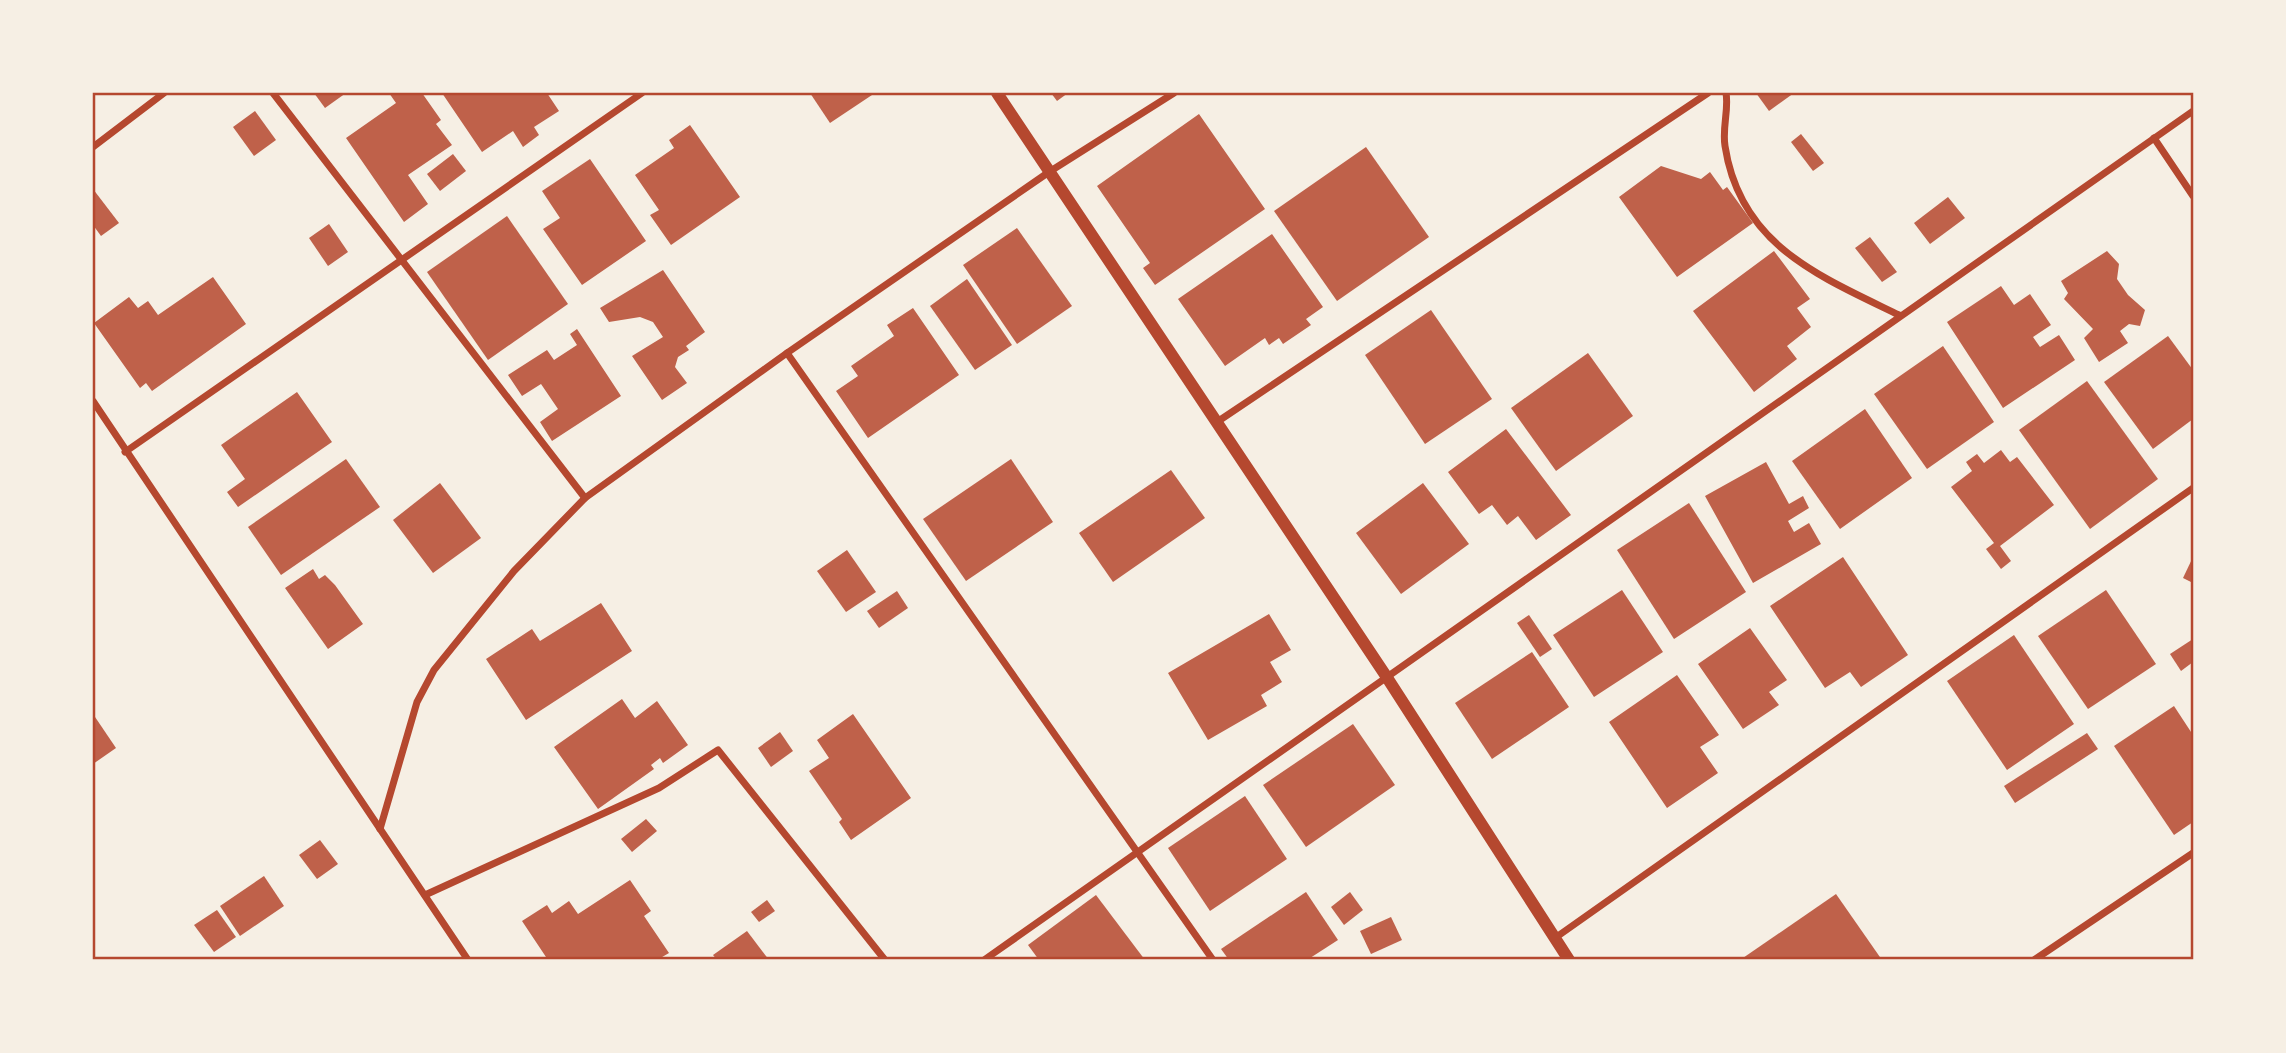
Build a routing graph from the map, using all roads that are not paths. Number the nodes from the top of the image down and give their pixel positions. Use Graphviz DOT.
graph roads {
  1 [pos="164,93"];
  2 [pos="273,93"];
  3 [pos="642,93"];
  4 [pos="997,93"];
  5 [pos="1174,93"];
  6 [pos="1708,93"];
  7 [pos="1726,93"];
  8 [pos="2193,111"];
  9 [pos="2154,138"];
  10 [pos="93,147"];
  11 [pos="1049,172"];
  12 [pos="2193,197"];
  13 [pos="401,258"];
  14 [pos="1899,316"];
  15 [pos="787,353"];
  16 [pos="93,401"];
  17 [pos="1217,422"];
  18 [pos="125,452"];
  19 [pos="2193,488"];
  20 [pos="585,498"];
  21 [pos="1386,677"];
  22 [pos="380,829"];
  23 [pos="1135,853"];
  24 [pos="2193,853"];
  25 [pos="425,895"];
  26 [pos="1555,938"];
  27 [pos="2046,957"];
  28 [pos="468,960"];
  29 [pos="885,960"];
  30 [pos="984,960"];
  31 [pos="1213,960"];
  32 [pos="1569,960"];
  33 [pos="2034,960"];
  1 -- 10 [label="street"];
  2 -- 13 [label="street"];
  3 -- 13 [label="street"];
  4 -- 11 [label="street"];
  5 -- 11 [label="street"];
  6 -- 17 [label="street"];
  7 -- 14 [label="street"];
  8 -- 9 [label="street"];
  9 -- 12 [label="street"];
  9 -- 14 [label="street"];
  11 -- 15 [label="street"];
  11 -- 17 [label="street"];
  13 -- 18 [label="street"];
  13 -- 20 [label="street"];
  14 -- 21 [label="street"];
  15 -- 20 [label="street"];
  15 -- 23 [label="street"];
  16 -- 18 [label="street"];
  17 -- 21 [label="street"];
  18 -- 22 [label="street"];
  19 -- 26 [label="street"];
  20 -- 22 [label="street"];
  21 -- 23 [label="street"];
  21 -- 26 [label="street"];
  22 -- 25 [label="street"];
  23 -- 30 [label="street"];
  23 -- 31 [label="street"];
  24 -- 27 [label="street"];
  25 -- 28 [label="street"];
  25 -- 29 [label="street"];
  26 -- 32 [label="street"];
  27 -- 33 [label="street"];
}
